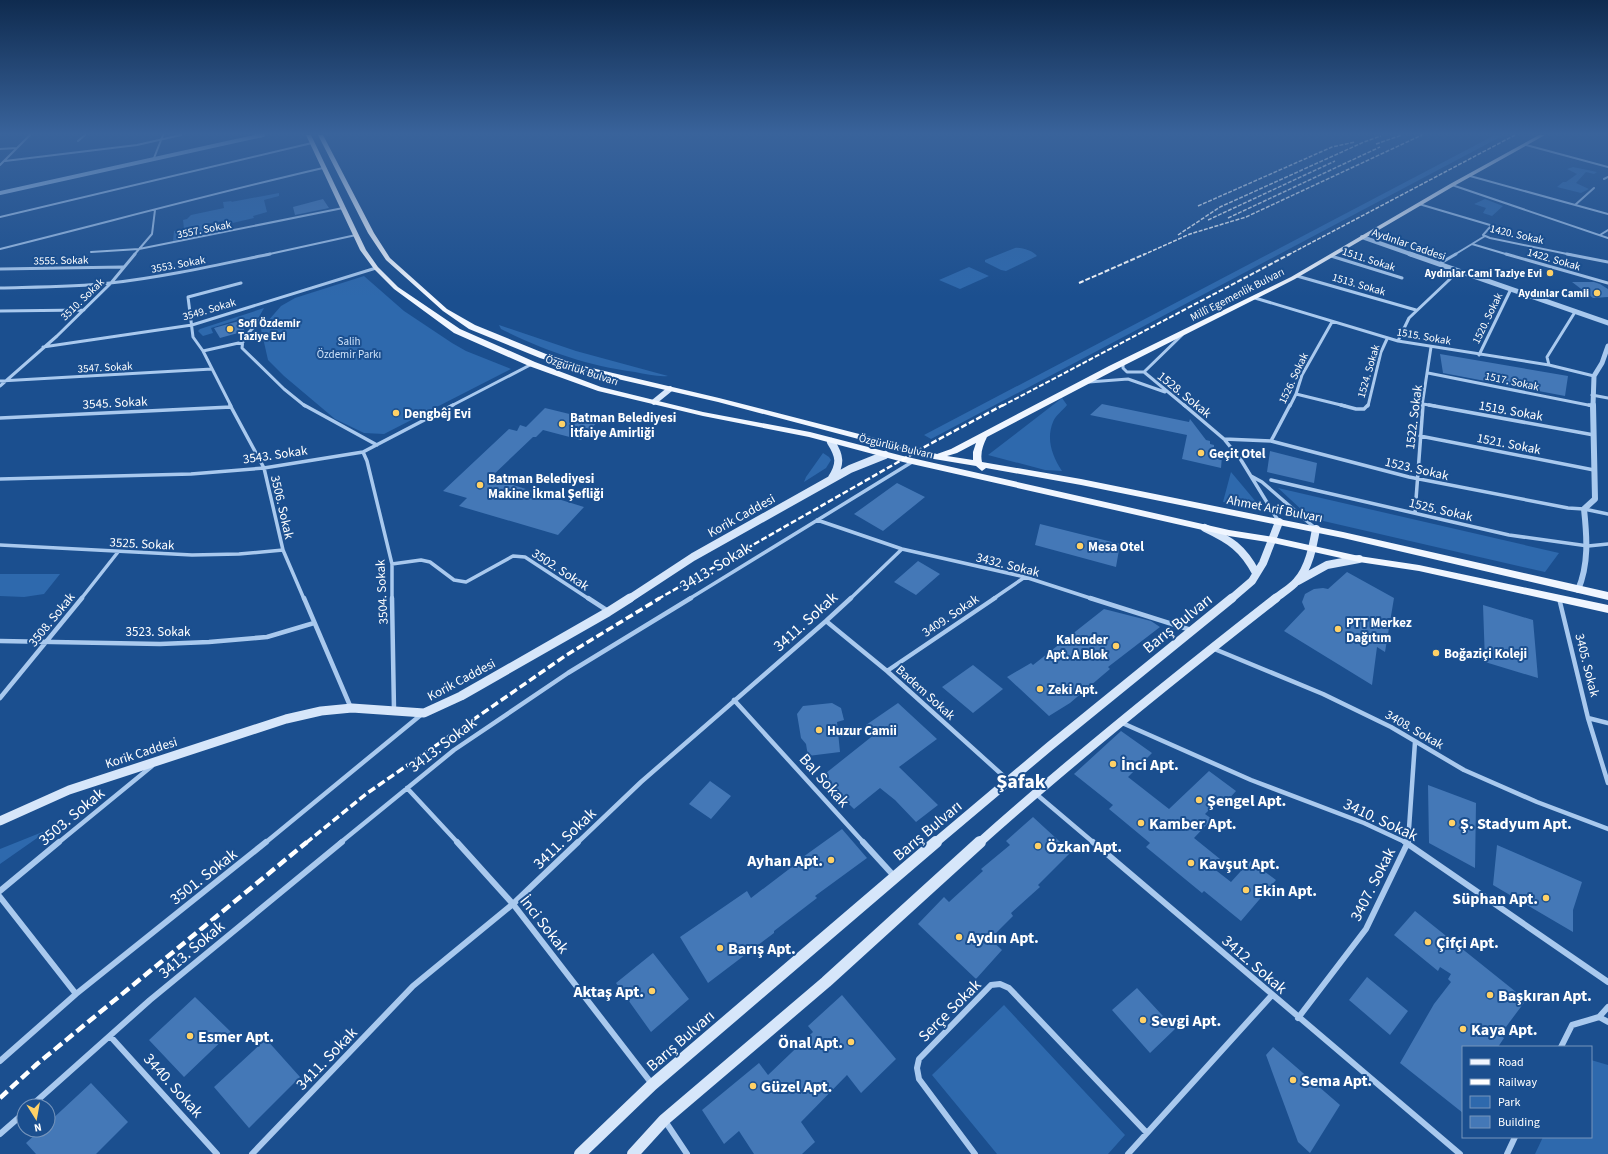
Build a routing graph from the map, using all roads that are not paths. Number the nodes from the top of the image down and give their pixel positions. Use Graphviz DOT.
graph roads {
  1 [pos="18,189"];
  2 [pos="115,189"];
  3 [pos="232,189"];
  4 [pos="333,189"];
  5 [pos="348,189"];
  6 [pos="1445,189"];
  7 [pos="1463,189"];
  8 [pos="1517,189"];
  9 [pos="1593,189"];
  10 [pos="0,193"];
  11 [pos="1419,204"];
  12 [pos="1575,205"];
  13 [pos="343,208"];
  14 [pos="155,210"];
  15 [pos="1608,214"];
  16 [pos="0,217"];
  17 [pos="1608,230"];
  18 [pos="356,234"];
  19 [pos="1484,236"];
  20 [pos="1600,236"];
  21 [pos="1362,237"];
  22 [pos="1608,238"];
  23 [pos="1472,244"];
  24 [pos="139,249"];
  25 [pos="0,250"];
  26 [pos="91,252"];
  27 [pos="1331,256"];
  28 [pos="1608,262"];
  29 [pos="1439,264"];
  30 [pos="123,267"];
  31 [pos="376,268"];
  32 [pos="0,269"];
  33 [pos="1459,271"];
  34 [pos="1297,276"];
  35 [pos="1402,278"];
  36 [pos="1449,280"];
  37 [pos="111,283"];
  38 [pos="241,283"];
  39 [pos="1608,283"];
  40 [pos="0,288"];
  41 [pos="1511,289"];
  42 [pos="1255,298"];
  43 [pos="84,310"];
  44 [pos="1416,310"];
  45 [pos="0,311"];
  46 [pos="1575,312"];
  47 [pos="260,320"];
  48 [pos="1332,322"];
  49 [pos="1608,323"];
  50 [pos="192,325"];
  51 [pos="1183,333"];
  52 [pos="1387,339"];
  53 [pos="1398,341"];
  54 [pos="243,342"];
  55 [pos="1608,346"];
  56 [pos="43,347"];
  57 [pos="1431,347"];
  58 [pos="203,351"];
  59 [pos="1479,355"];
  60 [pos="1123,363"];
  61 [pos="532,364"];
  62 [pos="1549,365"];
  63 [pos="212,369"];
  64 [pos="1144,372"];
  65 [pos="1428,373"];
  66 [pos="1594,376"];
  67 [pos="2,381"];
  68 [pos="1086,383"];
  69 [pos="0,386"];
  70 [pos="670,389"];
  71 [pos="1169,394"];
  72 [pos="1296,394"];
  73 [pos="1592,395"];
  74 [pos="1608,398"];
  75 [pos="654,402"];
  76 [pos="1424,404"];
  77 [pos="1593,406"];
  78 [pos="231,407"];
  79 [pos="0,418"];
  80 [pos="984,435"];
  81 [pos="1594,435"];
  82 [pos="1420,436"];
  83 [pos="1224,439"];
  84 [pos="1271,441"];
  85 [pos="831,442"];
  86 [pos="377,445"];
  87 [pos="363,452"];
  88 [pos="885,455"];
  89 [pos="934,456"];
  90 [pos="912,462"];
  91 [pos="978,464"];
  92 [pos="264,468"];
  93 [pos="1594,470"];
  94 [pos="1249,474"];
  95 [pos="0,479"];
  96 [pos="993,479"];
  97 [pos="1418,479"];
  98 [pos="831,480"];
  99 [pos="1270,480"];
  100 [pos="1584,509"];
  101 [pos="1416,513"];
  102 [pos="1608,514"];
  103 [pos="817,520"];
  104 [pos="1279,522"];
  105 [pos="1204,528"];
  106 [pos="1316,529"];
  107 [pos="1274,540"];
  108 [pos="1608,544"];
  109 [pos="0,545"];
  110 [pos="1588,546"];
  111 [pos="902,549"];
  112 [pos="1314,549"];
  113 [pos="283,550"];
  114 [pos="118,552"];
  115 [pos="1359,559"];
  116 [pos="392,564"];
  117 [pos="1256,574"];
  118 [pos="1025,577"];
  119 [pos="1297,581"];
  120 [pos="1578,590"];
  121 [pos="1608,596"];
  122 [pos="1559,598"];
  123 [pos="1608,609"];
  124 [pos="608,612"];
  125 [pos="826,621"];
  126 [pos="314,623"];
  127 [pos="1194,631"];
  128 [pos="0,641"];
  129 [pos="48,641"];
  130 [pos="1212,648"];
  131 [pos="887,671"];
  132 [pos="0,698"];
  133 [pos="734,700"];
  134 [pos="352,708"];
  135 [pos="394,711"];
  136 [pos="424,713"];
  137 [pos="1588,718"];
  138 [pos="1120,722"];
  139 [pos="1608,723"];
  140 [pos="1415,742"];
  141 [pos="159,760"];
  142 [pos="1009,781"];
  143 [pos="1608,783"];
  144 [pos="407,788"];
  145 [pos="1035,793"];
  146 [pos="0,821"];
  147 [pos="1608,829"];
  148 [pos="1408,844"];
  149 [pos="896,878"];
  150 [pos="0,891"];
  151 [pos="0,897"];
  152 [pos="513,904"];
  153 [pos="1608,982"];
  154 [pos="76,994"];
  155 [pos="1272,995"];
  156 [pos="1608,1007"];
  157 [pos="1599,1017"];
  158 [pos="1298,1018"];
  159 [pos="1608,1022"];
  160 [pos="110,1036"];
  161 [pos="1562,1046"];
  162 [pos="0,1061"];
  163 [pos="652,1085"];
  164 [pos="41,1098"];
  165 [pos="16,1120"];
  166 [pos="664,1120"];
  167 [pos="1147,1133"];
  168 [pos="0,1134"];
  169 [pos="1514,1138"];
  170 [pos="217,1154"];
  171 [pos="252,1154"];
  172 [pos="580,1154"];
  173 [pos="633,1154"];
  174 [pos="686,1154"];
  175 [pos="975,1154"];
  176 [pos="1128,1154"];
  177 [pos="1460,1154"];
  178 [pos="1506,1154"];
  1 -- 10 [label="street"];
  2 -- 16 [label="street"];
  3 -- 14 [label="street"];
  4 -- 13 [label="main road, Özgürlük Bulvarı"];
  5 -- 70 [label="main road, Özgürlük Bulvarı"];
  6 -- 11 [label="main road, Millî Egemenlik Bulvarı"];
  7 -- 20 [label="street"];
  8 -- 12 [label="street"];
  9 -- 12 [label="street"];
  11 -- 19 [label="street, 1420. Sokak"];
  11 -- 21 [label="main road, Millî Egemenlik Bulvarı"];
  12 -- 15 [label="street"];
  13 -- 18 [label="main road, Özgürlük Bulvarı"];
  13 -- 24 [label="street, 3557. Sokak"];
  14 -- 24 [label="street, 3510. Sokak"];
  14 -- 25 [label="street"];
  17 -- 20 [label="street"];
  18 -- 31 [label="main road, Özgürlük Bulvarı"];
  18 -- 37 [label="street, 3553. Sokak"];
  19 -- 23 [label="street"];
  19 -- 28 [label="street, 1420. Sokak"];
  20 -- 22 [label="street"];
  21 -- 27 [label="main road, Millî Egemenlik Bulvarı"];
  21 -- 29 [label="street, Aydınlar Caddesi"];
  23 -- 29 [label="street"];
  23 -- 39 [label="street, 1422. Sokak"];
  24 -- 26 [label="street, 3557. Sokak"];
  24 -- 30 [label="street, 3510. Sokak"];
  27 -- 34 [label="main road, Millî Egemenlik Bulvarı"];
  27 -- 35 [label="street, 1511. Sokak"];
  29 -- 33 [label="street, Aydınlar Caddesi"];
  30 -- 32 [label="street, 3555. Sokak"];
  30 -- 37 [label="street, 3510. Sokak"];
  31 -- 50 [label="street, 3549. Sokak"];
  31 -- 61 [label="main road, Özgürlük Bulvarı"];
  33 -- 36 [label="street"];
  33 -- 41 [label="street, Aydınlar Caddesi"];
  34 -- 42 [label="main road, Millî Egemenlik Bulvarı"];
  34 -- 44 [label="street, 1513. Sokak"];
  36 -- 44 [label="street, 1524. Sokak"];
  37 -- 40 [label="street, 3553. Sokak"];
  37 -- 43 [label="street, 3510. Sokak"];
  38 -- 50 [label="street, 3506. Sokak"];
  41 -- 46 [label="street, Aydınlar Caddesi"];
  41 -- 59 [label="street, 1520. Sokak"];
  42 -- 48 [label="street, 1515. Sokak"];
  42 -- 51 [label="main road, Millî Egemenlik Bulvarı"];
  43 -- 45 [label="street"];
  43 -- 56 [label="street, 3510. Sokak"];
  44 -- 53 [label="street, 1524. Sokak"];
  46 -- 49 [label="street, Aydınlar Caddesi"];
  46 -- 62 [label="street"];
  47 -- 54 [label="street"];
  48 -- 52 [label="street, 1515. Sokak"];
  48 -- 72 [label="street, 1526. Sokak"];
  50 -- 56 [label="street, 3549. Sokak"];
  50 -- 58 [label="street, 3506. Sokak"];
  51 -- 60 [label="main road, Millî Egemenlik Bulvarı"];
  51 -- 64 [label="street, 1528. Sokak"];
  52 -- 53 [label="street, 1515. Sokak"];
  52 -- 72 [label="street, 1524. Sokak"];
  53 -- 57 [label="street, 1515. Sokak"];
  54 -- 58 [label="street"];
  54 -- 86 [label="street"];
  55 -- 66 [label="street"];
  56 -- 67 [label="street, 3510. Sokak"];
  57 -- 59 [label="street, 1515. Sokak"];
  57 -- 65 [label="street, 1522. Sokak"];
  58 -- 63 [label="street, 3506. Sokak"];
  59 -- 62 [label="street, 1515. Sokak"];
  60 -- 64 [label="street"];
  60 -- 68 [label="main road, Millî Egemenlik Bulvarı"];
  61 -- 75 [label="main road, Özgürlük Bulvarı"];
  61 -- 86 [label="street, 3543. Sokak"];
  62 -- 66 [label="street, 1515. Sokak"];
  63 -- 67 [label="street, 3547. Sokak"];
  63 -- 78 [label="street, 3506. Sokak"];
  64 -- 71 [label="street, 1528. Sokak"];
  65 -- 76 [label="street, 1522. Sokak"];
  65 -- 77 [label="street, 1517. Sokak"];
  66 -- 73 [label="street"];
  67 -- 69 [label="street, 3510. Sokak"];
  68 -- 71 [label="street"];
  68 -- 80 [label="main road, Millî Egemenlik Bulvarı"];
  70 -- 75 [label="main road"];
  70 -- 89 [label="main road, Özgürlük Bulvarı"];
  71 -- 83 [label="street, 1528. Sokak"];
  72 -- 84 [label="street, 1526. Sokak"];
  73 -- 74 [label="street"];
  73 -- 77 [label="street"];
  75 -- 85 [label="main road, Özgürlük Bulvarı"];
  76 -- 81 [label="street, 1519. Sokak"];
  76 -- 82 [label="street, 1522. Sokak"];
  77 -- 81 [label="street"];
  78 -- 79 [label="street, 3545. Sokak"];
  78 -- 92 [label="street, 3506. Sokak"];
  80 -- 89 [label="main road, Millî Egemenlik Bulvarı"];
  80 -- 91 [label="main road"];
  81 -- 93 [label="street"];
  82 -- 93 [label="street, 1521. Sokak"];
  82 -- 97 [label="street, 1522. Sokak"];
  83 -- 84 [label="street, 1523. Sokak"];
  83 -- 94 [label="street, 1528. Sokak"];
  84 -- 97 [label="street, 1523. Sokak"];
  85 -- 88 [label="main road, Özgürlük Bulvarı"];
  85 -- 98 [label="main road"];
  86 -- 87 [label="street, 3543. Sokak"];
  87 -- 92 [label="street, 3543. Sokak"];
  87 -- 116 [label="street, 3504. Sokak"];
  88 -- 90 [label="main road, Özgürlük Bulvarı"];
  88 -- 98 [label="main road, Korik Caddesi"];
  89 -- 91 [label="main road, Ahmet Arif Bulvarı"];
  90 -- 96 [label="main road, Özgürlük Bulvarı"];
  90 -- 103 [label="street, 3413. Sokak"];
  91 -- 96 [label="main road"];
  91 -- 104 [label="main road, Ahmet Arif Bulvarı"];
  92 -- 95 [label="street, 3543. Sokak"];
  92 -- 113 [label="street, 3506. Sokak"];
  93 -- 100 [label="street"];
  94 -- 104 [label="street, 1528. Sokak"];
  94 -- 106 [label="street"];
  96 -- 105 [label="main road"];
  97 -- 100 [label="street, 1523. Sokak"];
  97 -- 101 [label="street, 1522. Sokak"];
  98 -- 124 [label="main road, Korik Caddesi"];
  99 -- 101 [label="street, 1525. Sokak"];
  100 -- 102 [label="street, 1523. Sokak"];
  100 -- 110 [label="street"];
  101 -- 110 [label="street, 1525. Sokak"];
  103 -- 111 [label="street, 3432. Sokak"];
  103 -- 144 [label="street, 3413. Sokak"];
  104 -- 106 [label="main road, Ahmet Arif Bulvarı"];
  104 -- 107 [label="main road, Barış Bulvarı"];
  105 -- 107 [label="main road"];
  105 -- 117 [label="main road"];
  106 -- 112 [label="main road"];
  106 -- 120 [label="main road, Ahmet Arif Bulvarı"];
  107 -- 112 [label="main road"];
  107 -- 117 [label="main road, Barış Bulvarı"];
  108 -- 110 [label="street, 1525. Sokak"];
  109 -- 114 [label="street, 3525. Sokak"];
  110 -- 120 [label="street"];
  111 -- 118 [label="street, 3432. Sokak"];
  111 -- 125 [label="street, 3411. Sokak"];
  112 -- 115 [label="main road"];
  112 -- 119 [label="main road"];
  113 -- 114 [label="street, 3525. Sokak"];
  113 -- 126 [label="street, 3506. Sokak"];
  114 -- 129 [label="street, 3508. Sokak"];
  115 -- 119 [label="main road"];
  115 -- 122 [label="main road"];
  116 -- 124 [label="street, 3502. Sokak"];
  116 -- 135 [label="street, 3504. Sokak"];
  117 -- 127 [label="main road, Barış Bulvarı"];
  118 -- 127 [label="street, 3432. Sokak"];
  118 -- 131 [label="street, 3409. Sokak"];
  119 -- 130 [label="main road"];
  120 -- 121 [label="main road, Ahmet Arif Bulvarı"];
  122 -- 123 [label="main road"];
  122 -- 137 [label="street, 3405. Sokak"];
  124 -- 136 [label="main road, Korik Caddesi"];
  125 -- 131 [label="street, Badem Sokak"];
  125 -- 133 [label="street, 3411. Sokak"];
  126 -- 129 [label="street, 3523. Sokak"];
  126 -- 134 [label="street, 3506. Sokak"];
  127 -- 142 [label="main road, Barış Bulvarı"];
  128 -- 129 [label="street, 3523. Sokak"];
  129 -- 132 [label="street, 3508. Sokak"];
  130 -- 138 [label="main road"];
  130 -- 140 [label="street, 3408. Sokak"];
  131 -- 142 [label="street, Badem Sokak"];
  133 -- 149 [label="street, Bal Sokak"];
  133 -- 152 [label="street, 3411. Sokak"];
  134 -- 135 [label="main road, Korik Caddesi"];
  134 -- 141 [label="main road, Korik Caddesi"];
  135 -- 136 [label="main road, Korik Caddesi"];
  136 -- 154 [label="street, 3501. Sokak"];
  137 -- 139 [label="street"];
  137 -- 143 [label="street, 3405. Sokak"];
  138 -- 145 [label="main road"];
  138 -- 148 [label="street, 3410. Sokak"];
  140 -- 147 [label="street, 3408. Sokak"];
  140 -- 148 [label="street, 3407. Sokak"];
  141 -- 146 [label="main road, Korik Caddesi"];
  141 -- 150 [label="street, 3503. Sokak"];
  142 -- 149 [label="main road, Barış Bulvarı"];
  144 -- 152 [label="street, İnci Sokak"];
  144 -- 160 [label="street, 3413. Sokak"];
  145 -- 155 [label="street, 3412. Sokak"];
  145 -- 166 [label="main road"];
  148 -- 153 [label="street, 3410. Sokak"];
  148 -- 158 [label="street, 3407. Sokak"];
  149 -- 163 [label="main road, Barış Bulvarı"];
  151 -- 154 [label="street"];
  152 -- 163 [label="street, İnci Sokak"];
  152 -- 171 [label="street, 3411. Sokak"];
  154 -- 162 [label="street, 3501. Sokak"];
  155 -- 158 [label="street, 3412. Sokak"];
  155 -- 167 [label="street"];
  156 -- 157 [label="street"];
  157 -- 159 [label="street"];
  157 -- 161 [label="street"];
  158 -- 177 [label="street, 3412. Sokak"];
  160 -- 164 [label="street, 3413. Sokak"];
  160 -- 170 [label="street, 3440. Sokak"];
  163 -- 172 [label="main road, Barış Bulvarı"];
  165 -- 168 [label="street"];
  166 -- 173 [label="main road"];
  166 -- 174 [label="street"];
  167 -- 175 [label="street, Serçe Sokak"];
  167 -- 176 [label="street"];
  169 -- 178 [label="street"];
}
